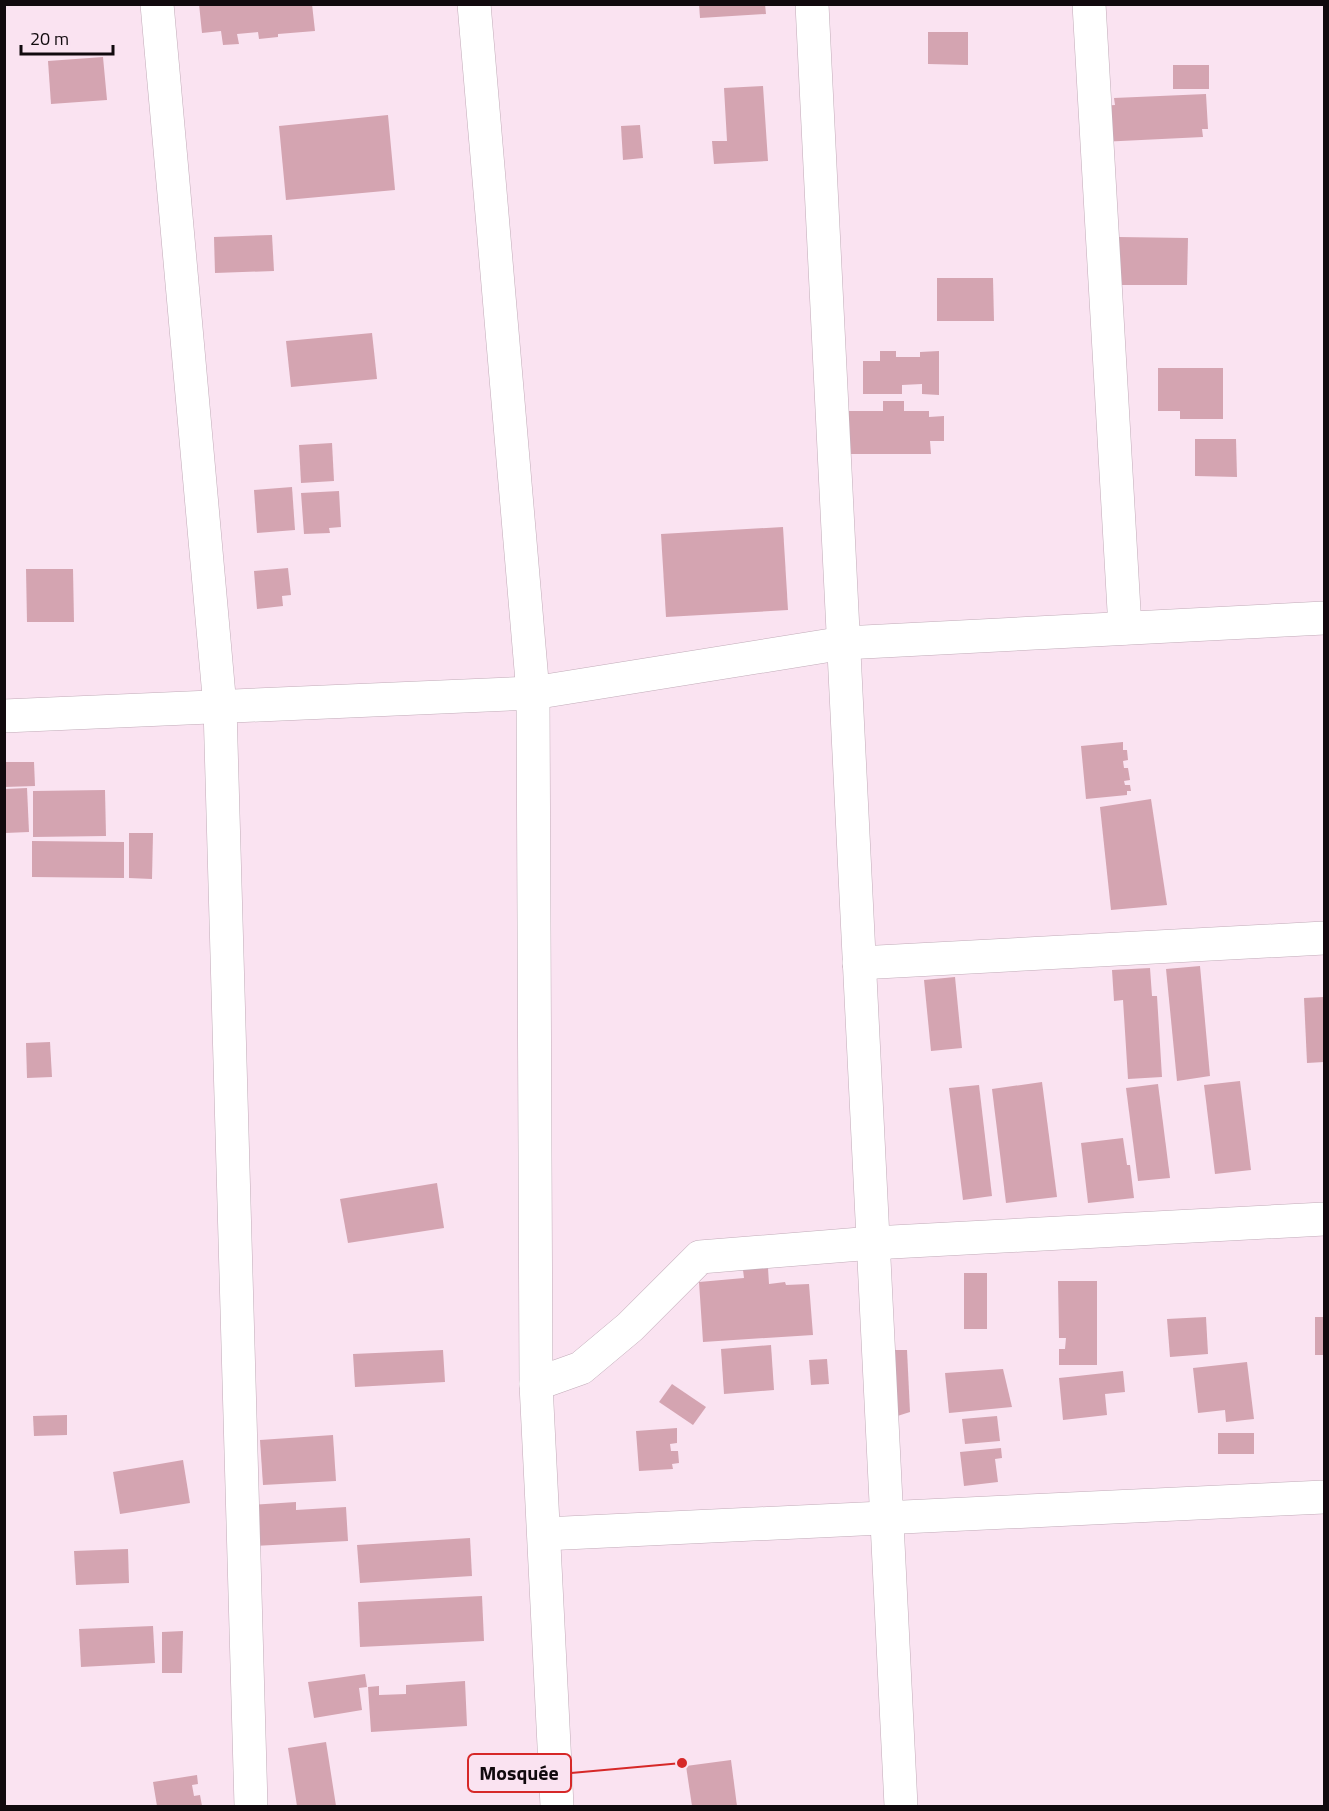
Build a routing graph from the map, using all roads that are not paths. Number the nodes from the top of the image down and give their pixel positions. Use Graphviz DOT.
graph roads {
  1 [pos="157,4"];
  2 [pos="474,4"];
  3 [pos="812,4"];
  4 [pos="1089,4"];
  5 [pos="1324,618"];
  6 [pos="1125,628"];
  7 [pos="844,643"];
  8 [pos="533,693"];
  9 [pos="220,707"];
  10 [pos="4,716"];
  11 [pos="1324,938"];
  12 [pos="859,963"];
  13 [pos="1324,1219"];
  14 [pos="873,1242"];
  15 [pos="536,1384"];
  16 [pos="1324,1497"];
  17 [pos="886,1518"];
  18 [pos="544,1534"];
  19 [pos="251,1806"];
  20 [pos="557,1806"];
  21 [pos="901,1806"];
  1 -- 9 [label="street"];
  2 -- 8 [label="street"];
  3 -- 7 [label="street"];
  4 -- 6 [label="street"];
  5 -- 6 [label="street"];
  6 -- 7 [label="street"];
  7 -- 8 [label="street"];
  7 -- 12 [label="street"];
  8 -- 9 [label="street"];
  8 -- 15 [label="street"];
  9 -- 10 [label="street"];
  9 -- 19 [label="street"];
  11 -- 12 [label="street"];
  12 -- 14 [label="street"];
  13 -- 14 [label="street"];
  14 -- 15 [label="street"];
  14 -- 17 [label="street"];
  15 -- 18 [label="street"];
  16 -- 17 [label="street"];
  17 -- 18 [label="street"];
  17 -- 21 [label="street"];
  18 -- 20 [label="street"];
}
